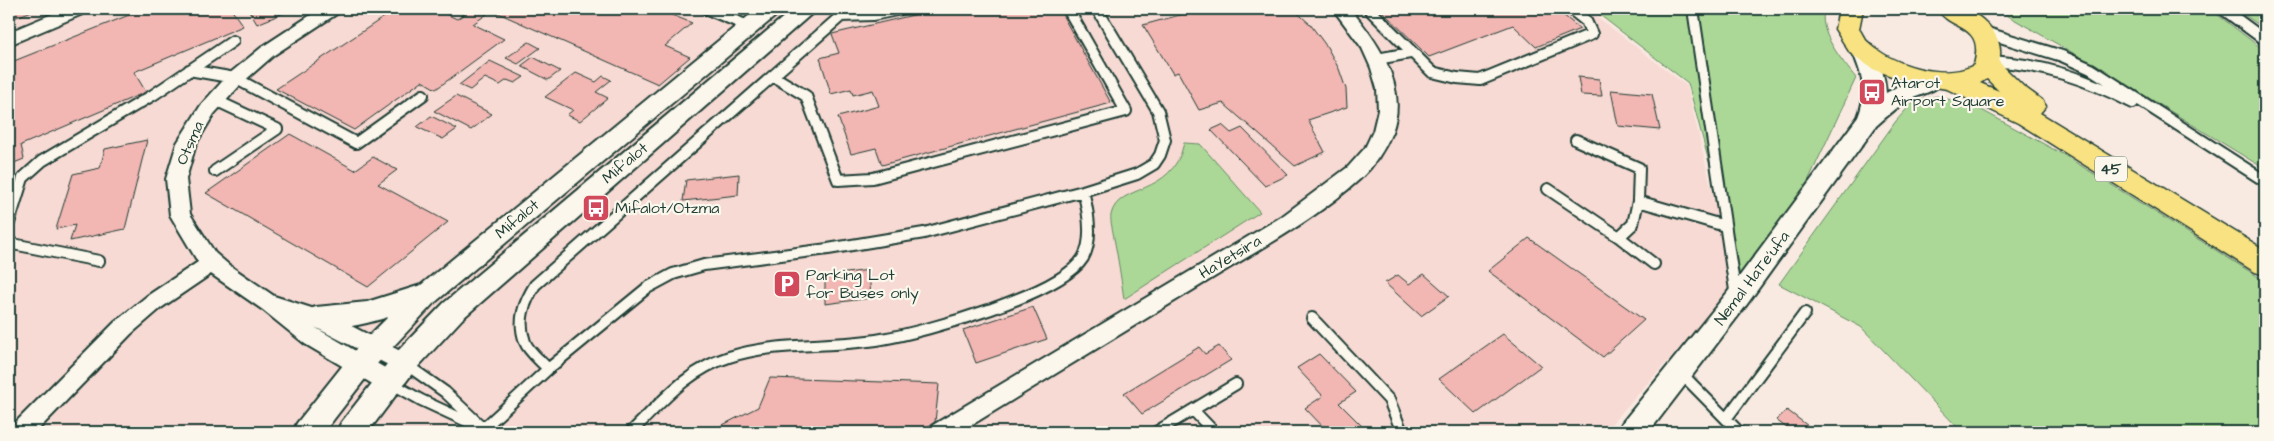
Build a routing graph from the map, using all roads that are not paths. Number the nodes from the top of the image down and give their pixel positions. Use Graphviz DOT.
graph roads {
  1 [pos="80,9"];
  2 [pos="332,9"];
  3 [pos="707,9"];
  4 [pos="770,9"];
  5 [pos="806,9"];
  6 [pos="849,9"];
  7 [pos="901,9"];
  8 [pos="1068,9"];
  9 [pos="1097,9"];
  10 [pos="1341,9"];
  11 [pos="1369,9"];
  12 [pos="1571,9"];
  13 [pos="1693,9"];
  14 [pos="1851,9"];
  15 [pos="2223,9"];
  16 [pos="1952,10"];
  17 [pos="840,16"];
  18 [pos="748,26"];
  19 [pos="1979,30"];
  20 [pos="9,39"];
  21 [pos="2265,40"];
  22 [pos="233,41"];
  23 [pos="1862,49"];
  24 [pos="1410,52"];
  25 [pos="1377,59"];
  26 [pos="1988,63"];
  27 [pos="189,70"];
  28 [pos="773,76"];
  29 [pos="235,78"];
  30 [pos="1942,81"];
  31 [pos="422,95"];
  32 [pos="215,100"];
  33 [pos="1868,120"];
  34 [pos="2193,135"];
  35 [pos="1576,140"];
  36 [pos="215,171"];
  37 [pos="2265,181"];
  38 [pos="1548,189"];
  39 [pos="1083,191"];
  40 [pos="13,199"];
  41 [pos="1638,201"];
  42 [pos="9,223"];
  43 [pos="1725,226"];
  44 [pos="1619,237"];
  45 [pos="9,240"];
  46 [pos="2265,251"];
  47 [pos="99,261"];
  48 [pos="212,263"];
  49 [pos="1654,264"];
  50 [pos="2265,264"];
  51 [pos="432,290"];
  52 [pos="1736,300"];
  53 [pos="266,301"];
  54 [pos="1805,314"];
  55 [pos="316,318"];
  56 [pos="1312,318"];
  57 [pos="368,356"];
  58 [pos="548,369"];
  59 [pos="397,372"];
  60 [pos="1680,372"];
  61 [pos="1236,384"];
  62 [pos="1193,410"];
  63 [pos="1726,418"];
  64 [pos="487,430"];
  65 [pos="21,432"];
  66 [pos="307,432"];
  67 [pos="351,432"];
  68 [pos="631,432"];
  69 [pos="941,432"];
  70 [pos="1156,432"];
  71 [pos="1214,432"];
  72 [pos="1402,432"];
  73 [pos="1632,432"];
  74 [pos="1739,432"];
  1 -- 20 [label="street"];
  2 -- 29 [label="street, Otsma"];
  3 -- 18 [label="lane"];
  4 -- 18 [label="street"];
  5 -- 59 [label="street, Mif'alot"];
  6 -- 17 [label="lane"];
  7 -- 17 [label="lane"];
  8 -- 28 [label="lane"];
  9 -- 39 [label="lane"];
  10 -- 25 [label="street, HaYetsira"];
  11 -- 24 [label="lane"];
  12 -- 24 [label="lane"];
  13 -- 43 [label="lane"];
  14 -- 23 [label="highway, 45"];
  15 -- 21 [label="lane"];
  16 -- 19 [label="highway, 45"];
  17 -- 28 [label="lane"];
  18 -- 51 [label="street, Mifalot"];
  19 -- 26 [label="highway, 45"];
  19 -- 34 [label="lane"];
  22 -- 27 [label="lane"];
  23 -- 30 [label="highway, 45"];
  23 -- 33 [label="street, Nemal HaTe'ufa"];
  24 -- 25 [label="lane"];
  25 -- 69 [label="street, HaYetsira"];
  26 -- 30 [label="highway"];
  26 -- 34 [label="lane"];
  26 -- 46 [label="highway, 45"];
  27 -- 29 [label="lane"];
  27 -- 40 [label="lane"];
  28 -- 58 [label="lane"];
  29 -- 31 [label="lane"];
  29 -- 32 [label="street, Otsma"];
  30 -- 33 [label="street, Nemal HaTe'ufa"];
  30 -- 50 [label="highway, 45"];
  32 -- 36 [label="lane"];
  32 -- 48 [label="street, Otsma"];
  33 -- 52 [label="street, Nemal HaTe'ufa"];
  34 -- 37 [label="lane"];
  35 -- 41 [label="lane"];
  38 -- 44 [label="lane"];
  39 -- 58 [label="lane"];
  39 -- 68 [label="lane"];
  40 -- 42 [label="lane"];
  41 -- 43 [label="lane"];
  41 -- 44 [label="lane"];
  43 -- 52 [label="lane"];
  44 -- 49 [label="lane"];
  45 -- 47 [label="lane"];
  48 -- 53 [label="street, Otsma"];
  48 -- 65 [label="street"];
  51 -- 55 [label="street"];
  51 -- 57 [label="street, Mifalot"];
  52 -- 60 [label="street, Nemal HaTe'ufa"];
  53 -- 55 [label="street, Otsma"];
  53 -- 57 [label="street, Otsma"];
  54 -- 63 [label="lane"];
  55 -- 57 [label="street, Otsma"];
  56 -- 72 [label="lane"];
  57 -- 59 [label="street, Otsma"];
  57 -- 66 [label="street, Mifalot"];
  58 -- 64 [label="lane"];
  59 -- 64 [label="lane"];
  59 -- 64 [label="lane"];
  59 -- 67 [label="street"];
  60 -- 63 [label="lane"];
  60 -- 73 [label="street, Nemal HaTe'ufa"];
  61 -- 62 [label="lane"];
  62 -- 70 [label="lane"];
  62 -- 71 [label="lane"];
  63 -- 74 [label="lane"];
}
